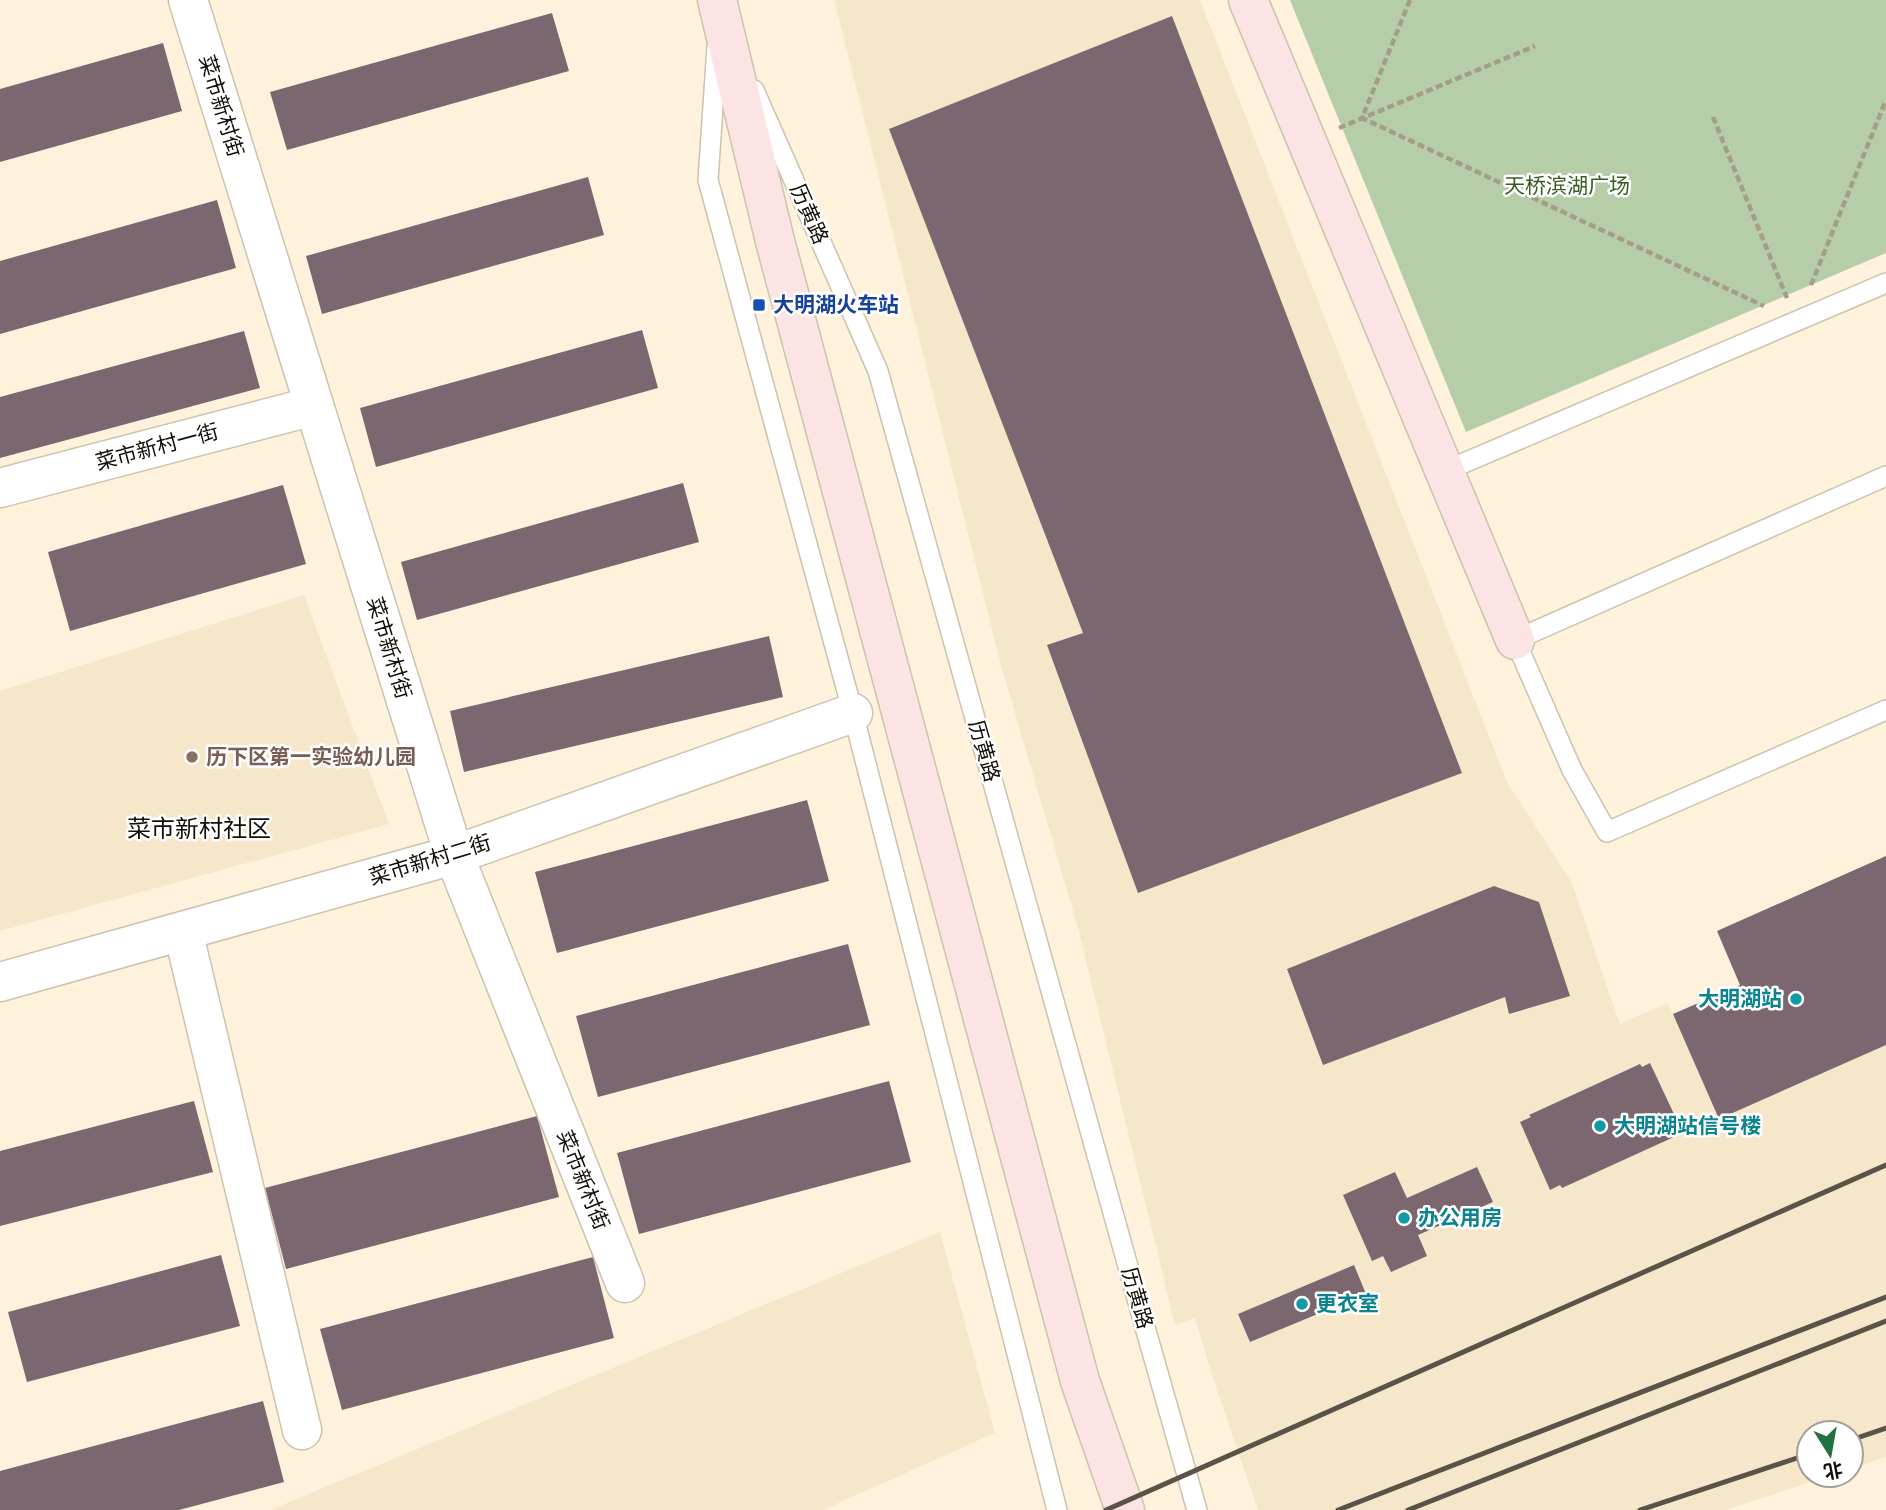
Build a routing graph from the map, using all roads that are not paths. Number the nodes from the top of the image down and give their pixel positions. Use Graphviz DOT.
graph roads {
  1 [pos="188,0"];
  2 [pos="1248,0"];
  3 [pos="718,6"];
  4 [pos="1886,284"];
  5 [pos="314,406"];
  6 [pos="1445,471"];
  7 [pos="1886,476"];
  8 [pos="0,488"];
  9 [pos="1516,640"];
  10 [pos="1886,710"];
  11 [pos="853,713"];
  12 [pos="454,855"];
  13 [pos="183,931"];
  14 [pos="0,982"];
  15 [pos="625,1283"];
  16 [pos="302,1430"];
  17 [pos="1057,1510"];
  18 [pos="1125,1510"];
  19 [pos="1197,1510"];
  1 -- 5 [label="street, 菜市新村街"];
  2 -- 6 [label="street"];
  3 -- 11 [label="lane"];
  3 -- 18 [label="street, 历黄路"];
  3 -- 19 [label="lane, 历黄路"];
  4 -- 6 [label="lane"];
  5 -- 8 [label="street, 菜市新村一街"];
  5 -- 12 [label="street, 菜市新村街"];
  6 -- 9 [label="street"];
  7 -- 9 [label="lane"];
  9 -- 10 [label="lane"];
  11 -- 12 [label="street, 菜市新村二街"];
  11 -- 17 [label="lane"];
  12 -- 13 [label="street, 菜市新村二街"];
  12 -- 15 [label="street, 菜市新村街"];
  13 -- 14 [label="street, 菜市新村二街"];
  13 -- 16 [label="street"];
}
